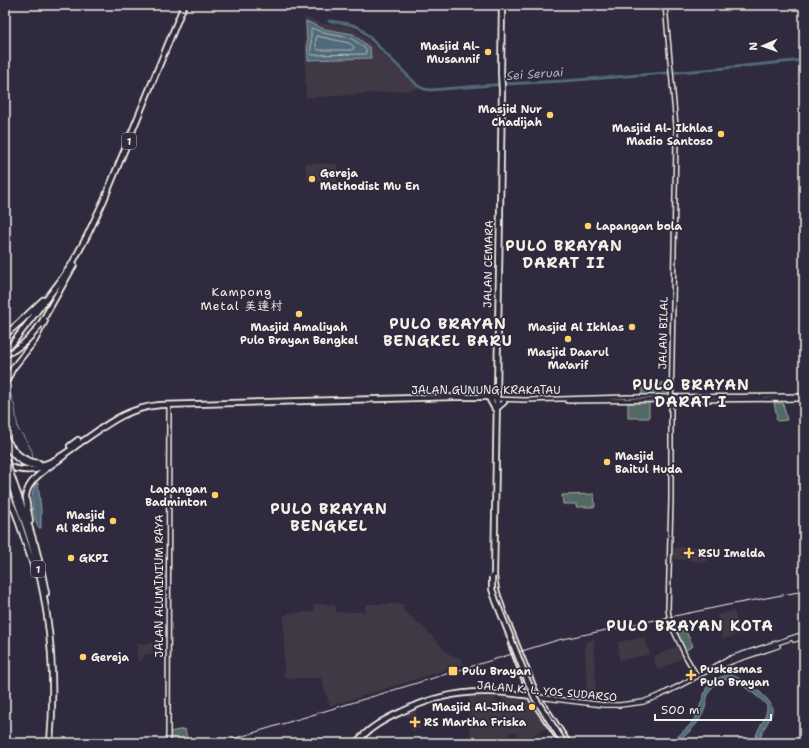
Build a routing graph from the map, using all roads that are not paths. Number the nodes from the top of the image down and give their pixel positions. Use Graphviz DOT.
graph roads {
  1 [pos="184,5"];
  2 [pos="188,5"];
  3 [pos="502,5"];
  4 [pos="665,5"];
  5 [pos="78,258"];
  6 [pos="66,273"];
  7 [pos="66,280"];
  8 [pos="32,312"];
  9 [pos="5,331"];
  10 [pos="5,335"];
  11 [pos="5,354"];
  12 [pos="5,359"];
  13 [pos="5,384"];
  14 [pos="496,392"];
  15 [pos="671,398"];
  16 [pos="804,398"];
  17 [pos="496,400"];
  18 [pos="167,405"];
  19 [pos="496,408"];
  20 [pos="5,436"];
  21 [pos="5,442"];
  22 [pos="81,442"];
  23 [pos="69,448"];
  24 [pos="64,456"];
  25 [pos="5,460"];
  26 [pos="35,464"];
  27 [pos="5,470"];
  28 [pos="5,478"];
  29 [pos="5,490"];
  30 [pos="39,560"];
  31 [pos="36,574"];
  32 [pos="493,577"];
  33 [pos="508,630"];
  34 [pos="804,635"];
  35 [pos="51,658"];
  36 [pos="526,668"];
  37 [pos="521,670"];
  38 [pos="50,672"];
  39 [pos="697,677"];
  40 [pos="528,688"];
  41 [pos="520,695"];
  42 [pos="530,698"];
  43 [pos="542,699"];
  44 [pos="46,743"];
  45 [pos="50,743"];
  46 [pos="168,743"];
  47 [pos="356,743"];
  48 [pos="359,743"];
  49 [pos="565,743"];
  1 -- 6 [label="highway, 1"];
  2 -- 5 [label="highway, 1"];
  3 -- 14 [label="highway, JALAN CEMARA"];
  4 -- 15 [label="main road, JALAN BILAL"];
  5 -- 7 [label="highway, 1"];
  5 -- 12 [label="highway, 1"];
  6 -- 8 [label="highway, 1"];
  6 -- 11 [label="highway, 1"];
  7 -- 11 [label="highway, 1, bridge"];
  7 -- 13 [label="highway"];
  8 -- 9 [label="highway"];
  8 -- 10 [label="highway, 1"];
  14 -- 17 [label="highway"];
  14 -- 17 [label="highway"];
  15 -- 16 [label="main road, JALAN GUNUNG KRAKATAU"];
  15 -- 17 [label="main road, JALAN GUNUNG KRAKATAU"];
  15 -- 39 [label="main road, JALAN BILAL"];
  17 -- 18 [label="highway, JALAN GUNUNG KRAKATAU"];
  17 -- 19 [label="highway"];
  17 -- 19 [label="highway"];
  18 -- 22 [label="highway"];
  18 -- 22 [label="highway"];
  18 -- 46 [label="main road, JALAN ALUMINIUM RAYA"];
  19 -- 32 [label="highway"];
  20 -- 26 [label="highway"];
  21 -- 26 [label="highway"];
  22 -- 23 [label="highway"];
  22 -- 24 [label="highway"];
  23 -- 26 [label="highway"];
  23 -- 26 [label="highway"];
  24 -- 25 [label="highway"];
  24 -- 30 [label="highway"];
  25 -- 30 [label="highway, bridge"];
  27 -- 35 [label="highway, 1"];
  28 -- 31 [label="highway, 1"];
  29 -- 31 [label="highway"];
  30 -- 35 [label="highway"];
  31 -- 38 [label="highway, 1"];
  32 -- 33 [label="highway"];
  32 -- 49 [label="highway, bridge"];
  33 -- 36 [label="highway"];
  33 -- 37 [label="highway"];
  34 -- 39 [label="main road, JALAN K. L. YOS SUDARSO"];
  35 -- 38 [label="highway, 1"];
  36 -- 37 [label="highway"];
  36 -- 43 [label="highway"];
  37 -- 40 [label="highway"];
  38 -- 44 [label="highway, 1"];
  38 -- 45 [label="highway, 1"];
  39 -- 43 [label="main road, JALAN K. L. YOS SUDARSO"];
  40 -- 41 [label="highway"];
  40 -- 42 [label="highway"];
  41 -- 42 [label="highway, JALAN K. L. YOS SUDARSO"];
  41 -- 47 [label="highway, JALAN K. L. YOS SUDARSO"];
  42 -- 43 [label="highway, JALAN K. L. YOS SUDARSO"];
  42 -- 48 [label="highway, JALAN K. L. YOS SUDARSO"];
  42 -- 49 [label="highway"];
  43 -- 49 [label="highway"];
}
